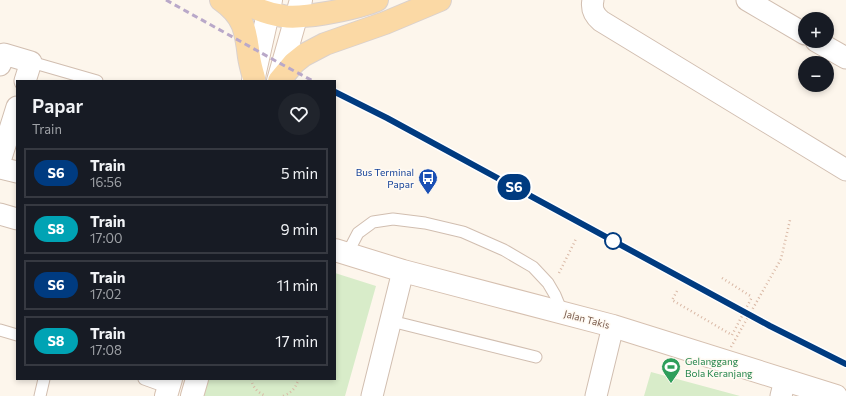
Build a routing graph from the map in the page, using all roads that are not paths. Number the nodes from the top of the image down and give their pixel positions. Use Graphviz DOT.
graph roads {
  1 [pos="222,0"];
  2 [pos="240,0"];
  3 [pos="377,0"];
  4 [pos="440,0"];
  5 [pos="593,0"];
  6 [pos="747,0"];
  7 [pos="270,7"];
  8 [pos="298,9"];
  9 [pos="798,30"];
  10 [pos="828,48"];
  11 [pos="1,57"];
  12 [pos="846,58"];
  13 [pos="28,72"];
  14 [pos="89,80"];
  15 [pos="254,80"];
  16 [pos="278,80"];
  17 [pos="279,80"];
  18 [pos="16,110"];
  19 [pos="0,161"];
  20 [pos="0,168"];
  21 [pos="846,170"];
  22 [pos="16,172"];
  23 [pos="0,214"];
  24 [pos="16,218"];
  25 [pos="341,252"];
  26 [pos="403,271"];
  27 [pos="562,312"];
  28 [pos="391,321"];
  29 [pos="613,326"];
  30 [pos="0,330"];
  31 [pos="16,335"];
  32 [pos="536,357"];
  33 [pos="44,380"];
  34 [pos="147,380"];
  35 [pos="197,380"];
  36 [pos="169,388"];
  37 [pos="783,388"];
  38 [pos="40,396"];
  39 [pos="192,396"];
  40 [pos="372,396"];
  41 [pos="596,396"];
  42 [pos="836,396"];
  1 -- 15 [label="main road"];
  2 -- 7 [label="main road"];
  3 -- 8 [label="main road"];
  4 -- 17 [label="main road"];
  5 -- 21 [label="street"];
  6 -- 9 [label="street"];
  7 -- 8 [label="main road"];
  7 -- 15 [label="main road"];
  8 -- 16 [label="main road"];
  10 -- 12 [label="street"];
  11 -- 13 [label="street"];
  13 -- 14 [label="lane"];
  18 -- 19 [label="street"];
  20 -- 22 [label="street"];
  23 -- 24 [label="street"];
  25 -- 26 [label="main road, Jalan Takis"];
  25 -- 27 [label="lane"];
  26 -- 27 [label="main road, Jalan Takis"];
  26 -- 28 [label="street"];
  27 -- 29 [label="main road, Jalan Takis"];
  28 -- 32 [label="lane"];
  28 -- 40 [label="street"];
  29 -- 37 [label="main road, Jalan Takis"];
  29 -- 41 [label="street"];
  30 -- 31 [label="lane"];
  33 -- 38 [label="lane"];
  34 -- 36 [label="lane"];
  35 -- 39 [label="main road"];
  37 -- 42 [label="main road, Jalan Takis"];
}
